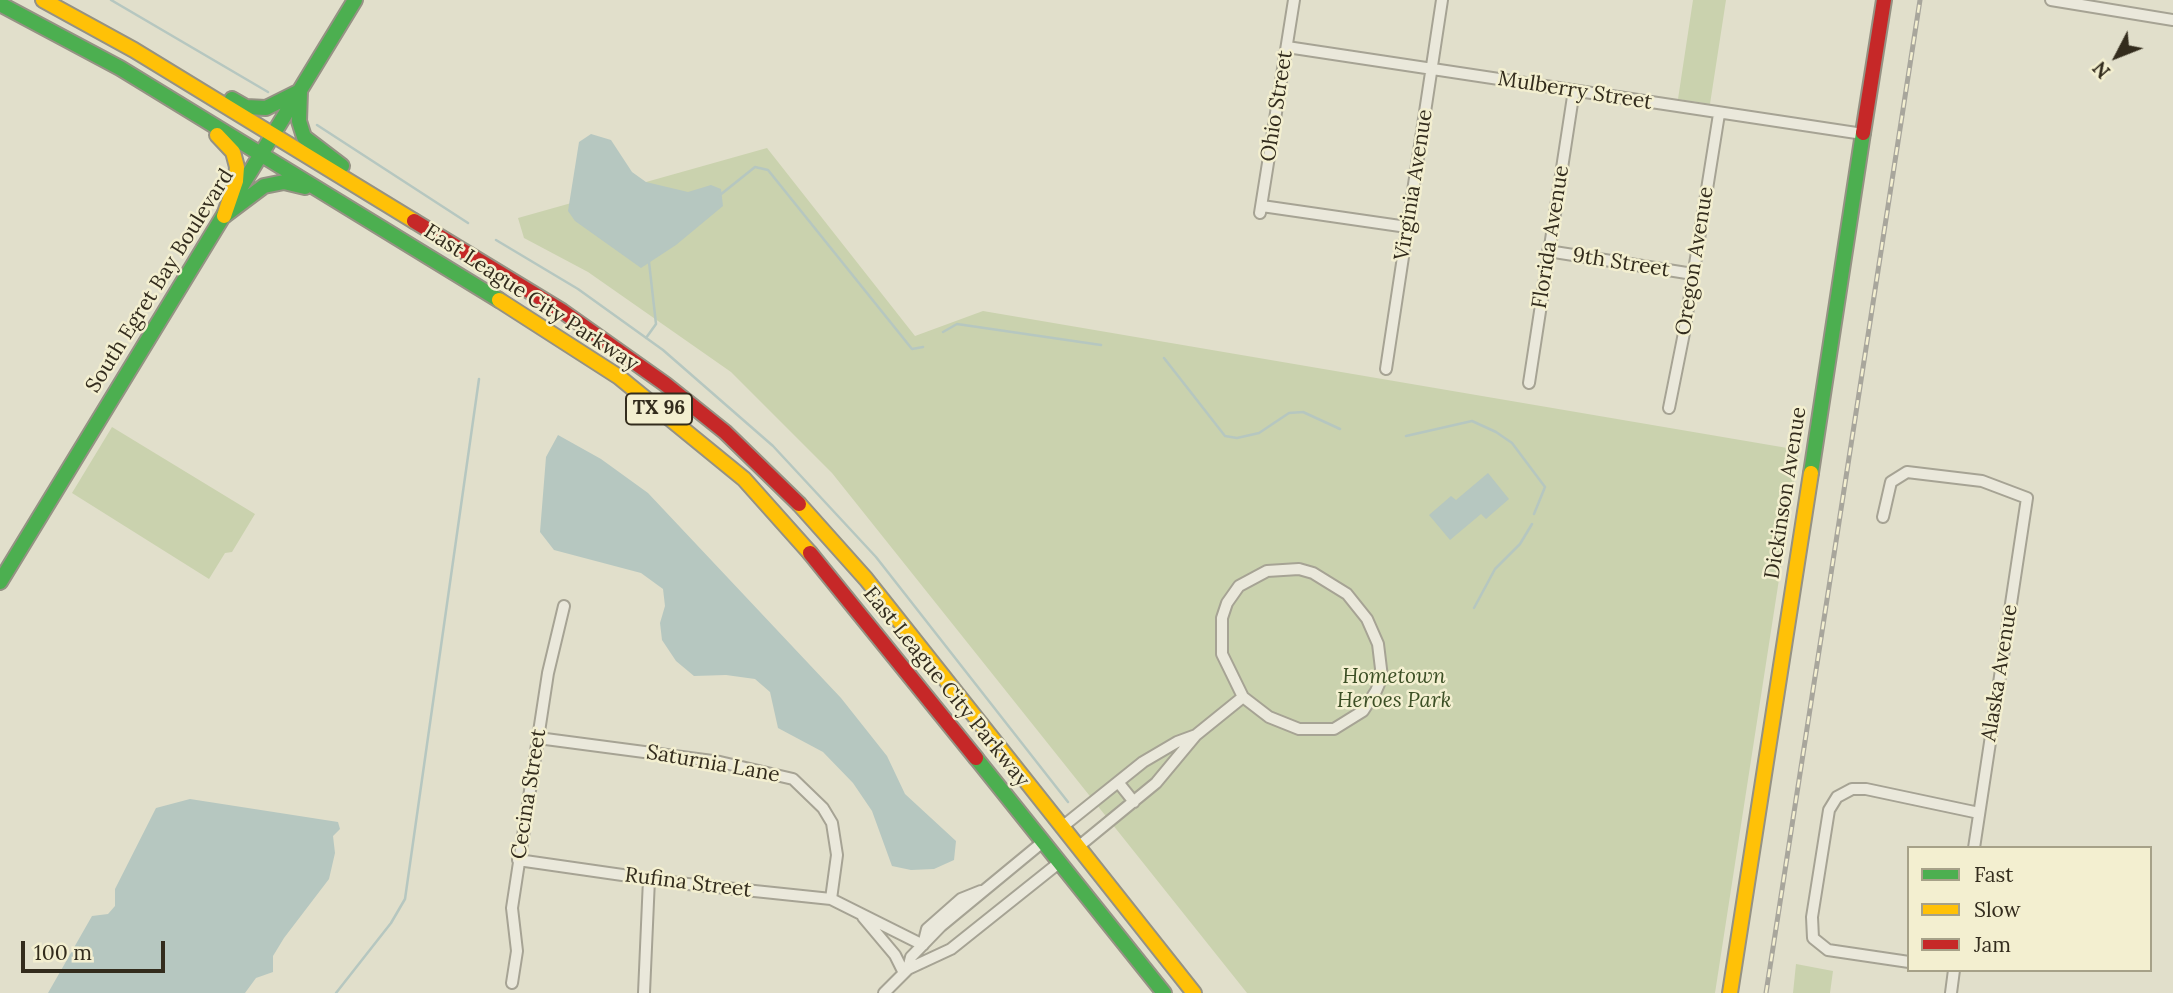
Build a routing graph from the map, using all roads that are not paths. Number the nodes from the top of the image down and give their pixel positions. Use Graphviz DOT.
graph roads {
  1 [pos="43,0"];
  2 [pos="355,0"];
  3 [pos="1294,0"];
  4 [pos="1442,0"];
  5 [pos="1884,0"];
  6 [pos="2051,0"];
  7 [pos="0,4"];
  8 [pos="2173,20"];
  9 [pos="1287,47"];
  10 [pos="134,50"];
  11 [pos="1431,69"];
  12 [pos="1574,90"];
  13 [pos="300,91"];
  14 [pos="188,110"];
  15 [pos="1719,114"];
  16 [pos="1863,134"];
  17 [pos="273,136"];
  18 [pos="262,155"];
  19 [pos="321,191"];
  20 [pos="377,198"];
  21 [pos="224,216"];
  22 [pos="1407,227"];
  23 [pos="1548,251"];
  24 [pos="1693,274"];
  25 [pos="1386,369"];
  26 [pos="1529,383"];
  27 [pos="1669,408"];
  28 [pos="1883,517"];
  29 [pos="0,582"];
  30 [pos="564,606"];
  31 [pos="1243,697"];
  32 [pos="1196,736"];
  33 [pos="538,738"];
  34 [pos="1118,782"];
  35 [pos="1134,802"];
  36 [pos="1979,813"];
  37 [pos="1062,827"];
  38 [pos="1044,841"];
  39 [pos="1078,846"];
  40 [pos="1973,846"];
  41 [pos="519,860"];
  42 [pos="1060,862"];
  43 [pos="649,879"];
  44 [pos="831,899"];
  45 [pos="857,909"];
  46 [pos="923,945"];
  47 [pos="1907,962"];
  48 [pos="906,971"];
  49 [pos="1954,972"];
  50 [pos="512,983"];
  51 [pos="644,993"];
  52 [pos="884,993"];
  53 [pos="1164,993"];
  54 [pos="1194,993"];
  55 [pos="1730,993"];
  56 [pos="1951,993"];
  1 -- 10 [label="main road, East League City Parkway / TX 96"];
  2 -- 13 [label="main road, South Egret Bay Boulevard"];
  3 -- 9 [label="street, Ohio Street"];
  4 -- 11 [label="street, Virginia Avenue"];
  5 -- 16 [label="main road, Dickinson Avenue"];
  6 -- 8 [label="street"];
  7 -- 14 [label="main road, East League City Parkway / TX 96"];
  9 -- 11 [label="street, Mulberry Street"];
  9 -- 22 [label="street, Ohio Street"];
  10 -- 13 [label="main road"];
  10 -- 17 [label="main road, East League City Parkway / TX 96"];
  11 -- 12 [label="street, Mulberry Street"];
  11 -- 22 [label="street, Virginia Avenue"];
  12 -- 15 [label="street, Mulberry Street"];
  12 -- 23 [label="street, Florida Avenue"];
  13 -- 17 [label="main road, South Egret Bay Boulevard"];
  13 -- 20 [label="main road"];
  14 -- 18 [label="main road, East League City Parkway / TX 96"];
  14 -- 21 [label="main road"];
  15 -- 16 [label="street, Mulberry Street"];
  15 -- 24 [label="street, Oregon Avenue"];
  16 -- 55 [label="main road, Dickinson Avenue"];
  17 -- 18 [label="main road, South Egret Bay Boulevard"];
  17 -- 20 [label="main road, East League City Parkway / TX 96"];
  18 -- 19 [label="main road, East League City Parkway / TX 96"];
  18 -- 21 [label="main road, South Egret Bay Boulevard"];
  19 -- 21 [label="main road"];
  19 -- 38 [label="main road, East League City Parkway / TX 96"];
  20 -- 37 [label="main road, East League City Parkway / TX 96"];
  21 -- 29 [label="main road, South Egret Bay Boulevard"];
  22 -- 25 [label="street, Virginia Avenue"];
  23 -- 24 [label="street, 9th Street"];
  23 -- 26 [label="street, Florida Avenue"];
  24 -- 27 [label="street, Oregon Avenue"];
  28 -- 36 [label="street, Alaska Avenue"];
  30 -- 33 [label="street, Cecina Street"];
  31 -- 31 [label="street"];
  31 -- 32 [label="street"];
  32 -- 34 [label="street"];
  32 -- 35 [label="street"];
  33 -- 41 [label="street, Cecina Street"];
  33 -- 44 [label="street, Saturnia Lane"];
  34 -- 35 [label="street"];
  34 -- 37 [label="street"];
  35 -- 39 [label="street"];
  36 -- 40 [label="street, Alaska Avenue"];
  36 -- 47 [label="street"];
  37 -- 38 [label="main road"];
  37 -- 39 [label="main road, East League City Parkway / TX 96"];
  38 -- 42 [label="main road, East League City Parkway / TX 96"];
  38 -- 46 [label="street"];
  39 -- 42 [label="main road"];
  39 -- 54 [label="main road, East League City Parkway / TX 96"];
  41 -- 43 [label="street, Rufina Street"];
  41 -- 50 [label="street, Cecina Street"];
  42 -- 48 [label="street"];
  42 -- 53 [label="main road, East League City Parkway / TX 96"];
  43 -- 44 [label="street, Rufina Street"];
  43 -- 51 [label="street"];
  44 -- 45 [label="street, Rufina Street"];
  45 -- 46 [label="street, Rufina Street"];
  45 -- 48 [label="street, Rufina Street"];
  46 -- 48 [label="street"];
  48 -- 52 [label="street"];
  49 -- 56 [label="street"];
}
